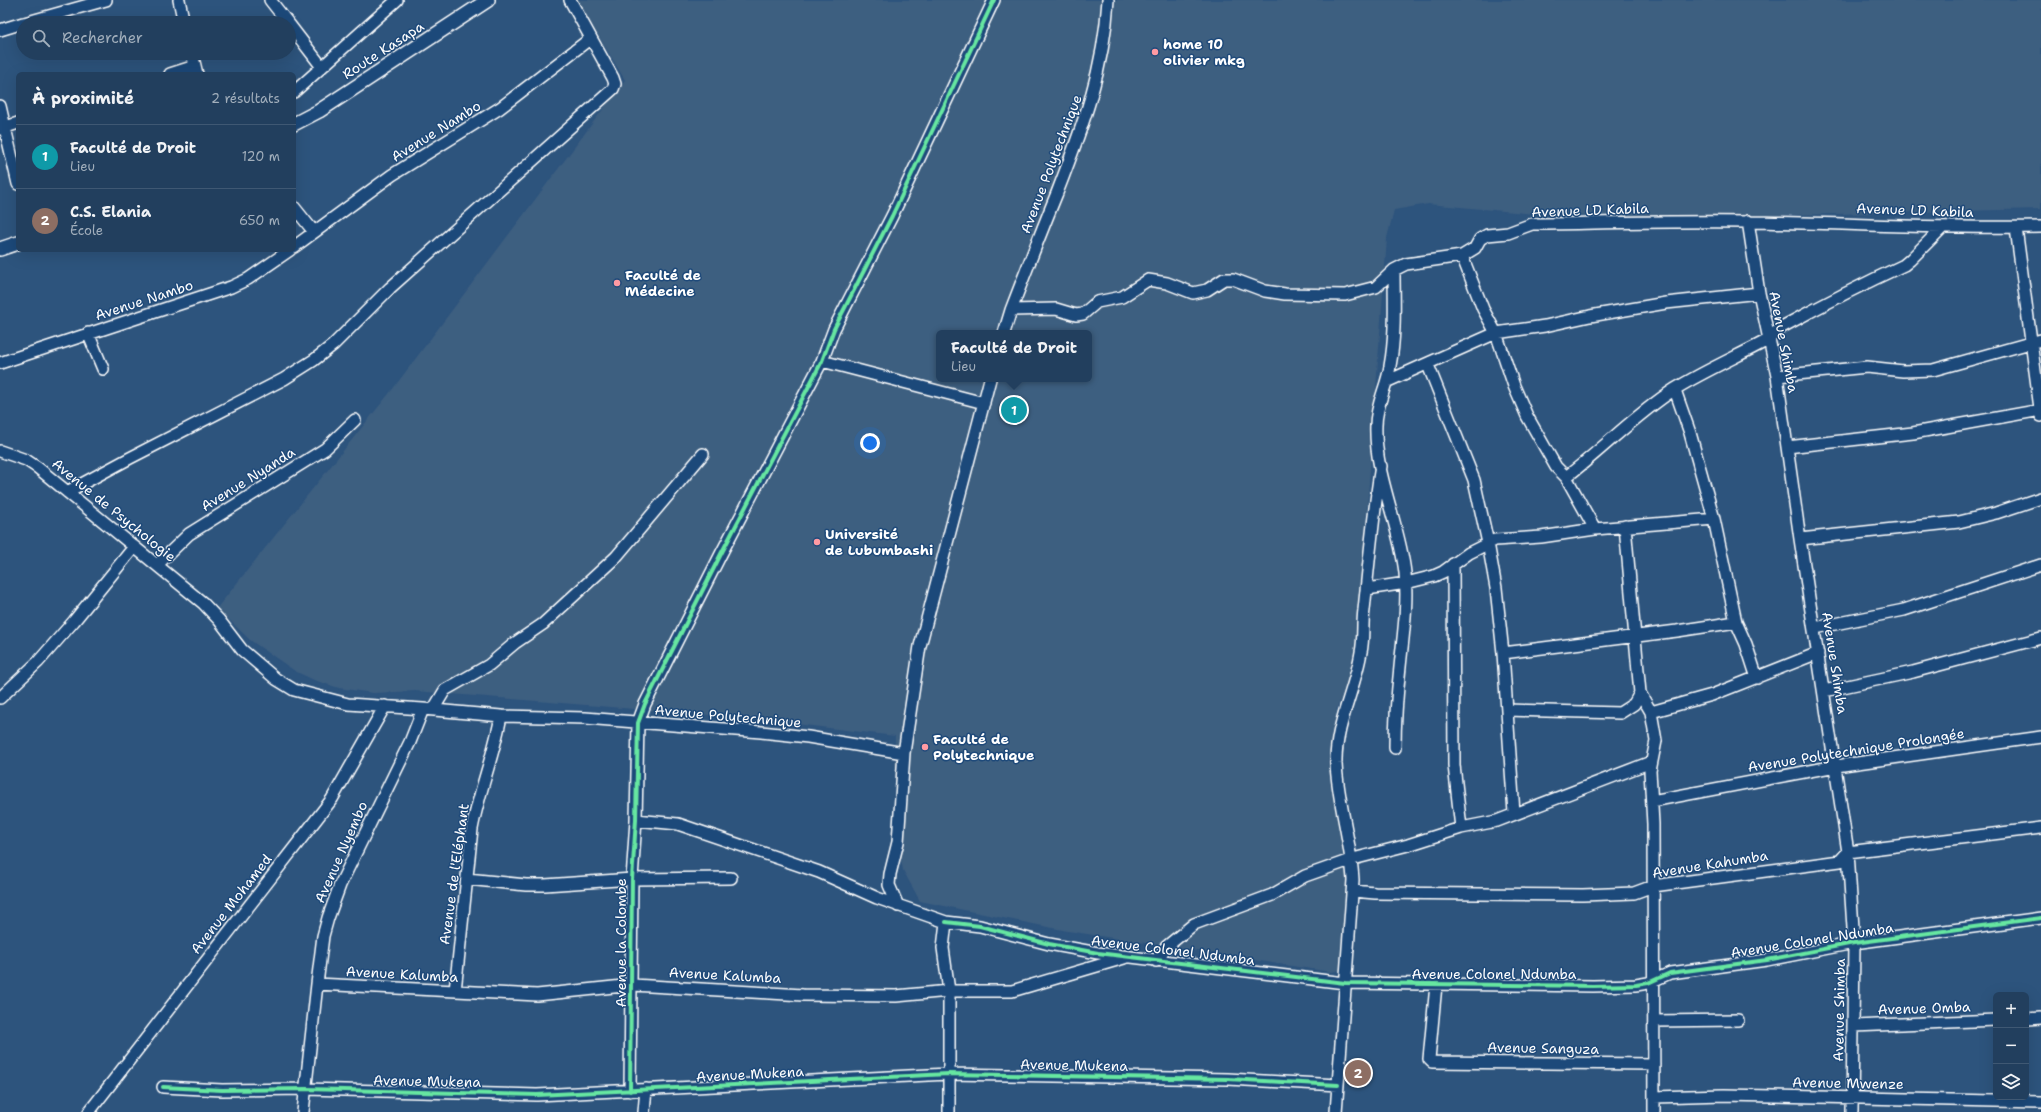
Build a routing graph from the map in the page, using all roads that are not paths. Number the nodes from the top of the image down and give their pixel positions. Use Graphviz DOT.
graph roads {
  1 [pos="106,0"];
  2 [pos="179,0"];
  3 [pos="270,0"];
  4 [pos="397,0"];
  5 [pos="488,0"];
  6 [pos="570,0"];
  7 [pos="994,0"];
  8 [pos="1108,0"];
  9 [pos="73,4"];
  10 [pos="41,16"];
  11 [pos="182,16"];
  12 [pos="283,16"];
  13 [pos="16,25"];
  14 [pos="0,30"];
  15 [pos="296,33"];
  16 [pos="591,38"];
  17 [pos="194,60"];
  18 [pos="322,67"];
  19 [pos="196,70"];
  20 [pos="183,72"];
  21 [pos="296,90"];
  22 [pos="0,106"];
  23 [pos="296,123"];
  24 [pos="16,124"];
  25 [pos="3,128"];
  26 [pos="16,177"];
  27 [pos="296,210"];
  28 [pos="1748,222"];
  29 [pos="2041,227"];
  30 [pos="1942,228"];
  31 [pos="2016,228"];
  32 [pos="314,232"];
  33 [pos="16,244"];
  34 [pos="296,246"];
  35 [pos="0,249"];
  36 [pos="287,252"];
  37 [pos="1462,256"];
  38 [pos="1394,270"];
  39 [pos="1759,293"];
  40 [pos="1011,310"];
  41 [pos="1005,330"];
  42 [pos="88,333"];
  43 [pos="1496,333"];
  44 [pos="1768,340"];
  45 [pos="2036,341"];
  46 [pos="822,361"];
  47 [pos="0,363"];
  48 [pos="1428,365"];
  49 [pos="103,369"];
  50 [pos="1778,376"];
  51 [pos="1388,381"];
  52 [pos="989,382"];
  53 [pos="1675,390"];
  54 [pos="984,403"];
  55 [pos="2041,412"];
  56 [pos="355,420"];
  57 [pos="1787,447"];
  58 [pos="0,451"];
  59 [pos="703,454"];
  60 [pos="1381,466"];
  61 [pos="1566,476"];
  62 [pos="67,492"];
  63 [pos="2041,498"];
  64 [pos="1714,519"];
  65 [pos="1625,526"];
  66 [pos="1595,529"];
  67 [pos="1800,539"];
  68 [pos="1488,543"];
  69 [pos="134,547"];
  70 [pos="1453,564"];
  71 [pos="158,565"];
  72 [pos="2041,565"];
  73 [pos="1406,583"];
  74 [pos="1366,589"];
  75 [pos="203,603"];
  76 [pos="1736,622"];
  77 [pos="1815,628"];
  78 [pos="1635,637"];
  79 [pos="2041,638"];
  80 [pos="1503,653"];
  81 [pos="1818,653"];
  82 [pos="1757,678"];
  83 [pos="1824,691"];
  84 [pos="1640,693"];
  85 [pos="0,698"];
  86 [pos="385,706"];
  87 [pos="428,709"];
  88 [pos="1507,710"];
  89 [pos="1651,712"];
  90 [pos="501,716"];
  91 [pos="638,723"];
  92 [pos="2041,737"];
  93 [pos="1396,748"];
  94 [pos="904,753"];
  95 [pos="1651,762"];
  96 [pos="1836,766"];
  97 [pos="1652,801"];
  98 [pos="1514,813"];
  99 [pos="636,820"];
  100 [pos="1461,828"];
  101 [pos="2041,828"];
  102 [pos="1848,852"];
  103 [pos="1353,859"];
  104 [pos="730,878"];
  105 [pos="466,879"];
  106 [pos="632,879"];
  107 [pos="1653,886"];
  108 [pos="1353,891"];
  109 [pos="898,906"];
  110 [pos="2041,918"];
  111 [pos="946,922"];
  112 [pos="1854,943"];
  113 [pos="1128,958"];
  114 [pos="1156,961"];
  115 [pos="1655,981"];
  116 [pos="1345,983"];
  117 [pos="317,984"];
  118 [pos="633,985"];
  119 [pos="1436,985"];
  120 [pos="949,990"];
  121 [pos="455,991"];
  122 [pos="2041,1018"];
  123 [pos="2029,1019"];
  124 [pos="1738,1020"];
  125 [pos="1993,1020"];
  126 [pos="1654,1021"];
  127 [pos="1854,1026"];
  128 [pos="1654,1064"];
  129 [pos="948,1074"];
  130 [pos="1338,1085"];
  131 [pos="163,1087"];
  132 [pos="306,1089"];
  133 [pos="646,1089"];
  134 [pos="630,1091"];
  135 [pos="1654,1097"];
  136 [pos="1853,1098"];
  137 [pos="2041,1102"];
  138 [pos="89,1112"];
  139 [pos="303,1112"];
  140 [pos="644,1112"];
  141 [pos="949,1112"];
  142 [pos="1336,1112"];
  143 [pos="1654,1112"];
  144 [pos="1852,1112"];
  1 -- 9 [label="street"];
  2 -- 11 [label="street"];
  3 -- 12 [label="street"];
  4 -- 18 [label="street"];
  5 -- 23 [label="main road, Route Kasapa"];
  6 -- 16 [label="street"];
  7 -- 46 [label="street, Avenue la Colombe"];
  8 -- 40 [label="street, Avenue Polytechnique"];
  9 -- 10 [label="street"];
  13 -- 14 [label="street"];
  15 -- 18 [label="street"];
  16 -- 32 [label="street, Avenue Nambo"];
  16 -- 62 [label="street"];
  17 -- 19 [label="street"];
  18 -- 21 [label="street"];
  19 -- 20 [label="street"];
  22 -- 25 [label="street"];
  24 -- 25 [label="street"];
  25 -- 26 [label="street"];
  27 -- 32 [label="street"];
  28 -- 30 [label="street, Avenue LD Kabila"];
  28 -- 37 [label="street, Avenue LD Kabila"];
  28 -- 39 [label="street, Avenue Shimba"];
  29 -- 31 [label="street, Avenue LD Kabila"];
  30 -- 31 [label="street, Avenue LD Kabila"];
  30 -- 44 [label="street"];
  31 -- 45 [label="street"];
  32 -- 34 [label="street, Avenue Nambo"];
  33 -- 35 [label="main road"];
  36 -- 42 [label="street, Avenue Nambo"];
  37 -- 38 [label="street"];
  37 -- 43 [label="street"];
  38 -- 40 [label="street"];
  38 -- 51 [label="street"];
  39 -- 43 [label="street"];
  39 -- 44 [label="street, Avenue Shimba"];
  40 -- 41 [label="street, Avenue Polytechnique"];
  42 -- 47 [label="street, Avenue Nambo"];
  42 -- 49 [label="street"];
  43 -- 48 [label="street"];
  43 -- 61 [label="street"];
  44 -- 50 [label="street, Avenue Shimba"];
  44 -- 53 [label="street"];
  45 -- 50 [label="street"];
  45 -- 55 [label="street"];
  46 -- 54 [label="street"];
  46 -- 91 [label="street, Avenue la Colombe"];
  48 -- 51 [label="street"];
  48 -- 68 [label="street"];
  50 -- 57 [label="street, Avenue Shimba"];
  51 -- 60 [label="street"];
  52 -- 54 [label="street"];
  53 -- 61 [label="street"];
  53 -- 64 [label="street"];
  54 -- 94 [label="street"];
  55 -- 57 [label="street"];
  56 -- 71 [label="street, Avenue Nyanda"];
  57 -- 67 [label="street, Avenue Shimba"];
  58 -- 62 [label="street, Avenue de Psychologie"];
  59 -- 87 [label="street, Avenue Nyembo"];
  60 -- 73 [label="street"];
  60 -- 74 [label="street"];
  61 -- 66 [label="street"];
  62 -- 69 [label="street, Avenue de Psychologie"];
  63 -- 67 [label="street"];
  64 -- 65 [label="street"];
  64 -- 76 [label="street"];
  65 -- 66 [label="street"];
  65 -- 78 [label="street"];
  66 -- 68 [label="street"];
  67 -- 77 [label="street, Avenue Shimba"];
  68 -- 70 [label="street"];
  68 -- 80 [label="street"];
  69 -- 71 [label="street, Avenue de Psychologie"];
  69 -- 85 [label="street"];
  70 -- 73 [label="street"];
  70 -- 100 [label="street"];
  71 -- 75 [label="street, Avenue de Psychologie"];
  72 -- 77 [label="street"];
  73 -- 74 [label="street"];
  73 -- 93 [label="street"];
  74 -- 103 [label="street"];
  75 -- 86 [label="street, Avenue Polytechnique"];
  76 -- 78 [label="street"];
  76 -- 82 [label="street"];
  77 -- 81 [label="street, Avenue Shimba"];
  78 -- 80 [label="street"];
  78 -- 84 [label="street"];
  79 -- 83 [label="street"];
  80 -- 88 [label="street"];
  81 -- 82 [label="street"];
  81 -- 83 [label="street, Avenue Shimba"];
  82 -- 89 [label="street"];
  83 -- 96 [label="street, Avenue Shimba"];
  84 -- 88 [label="street"];
  84 -- 89 [label="street"];
  86 -- 87 [label="street, Avenue Polytechnique"];
  86 -- 138 [label="street, Avenue Mohamed"];
  87 -- 90 [label="street, Avenue Polytechnique"];
  87 -- 117 [label="street, Avenue Nyembo"];
  88 -- 98 [label="street"];
  89 -- 95 [label="street"];
  90 -- 91 [label="street, Avenue Polytechnique"];
  90 -- 105 [label="street, Avenue de l'Eléphant"];
  91 -- 94 [label="street, Avenue Polytechnique"];
  91 -- 99 [label="street, Avenue la Colombe"];
  92 -- 96 [label="street, Avenue Polytechnique Prolongée"];
  94 -- 109 [label="street"];
  95 -- 97 [label="street"];
  95 -- 98 [label="street"];
  96 -- 97 [label="street, Avenue Polytechnique Prolongée"];
  96 -- 102 [label="street, Avenue Shimba"];
  97 -- 107 [label="street"];
  98 -- 100 [label="street"];
  99 -- 106 [label="street, Avenue la Colombe"];
  99 -- 109 [label="street, Avenue Colonel Ndumba"];
  100 -- 103 [label="street"];
  101 -- 102 [label="street, Avenue Kahumba"];
  102 -- 107 [label="street, Avenue Kahumba"];
  102 -- 112 [label="street, Avenue Shimba"];
  103 -- 108 [label="street"];
  103 -- 114 [label="street"];
  104 -- 106 [label="street"];
  105 -- 106 [label="street"];
  105 -- 121 [label="street, Avenue de l'Eléphant"];
  106 -- 118 [label="street, Avenue la Colombe"];
  107 -- 108 [label="street, Avenue Kahumba"];
  107 -- 115 [label="street"];
  108 -- 116 [label="street"];
  109 -- 111 [label="street, Avenue Colonel Ndumba"];
  110 -- 112 [label="street, Avenue Colonel Ndumba"];
  111 -- 113 [label="street, Avenue Colonel Ndumba"];
  111 -- 120 [label="street"];
  112 -- 115 [label="street, Avenue Colonel Ndumba"];
  112 -- 127 [label="street, Avenue Shimba"];
  113 -- 114 [label="street, Avenue Colonel Ndumba"];
  113 -- 120 [label="street, Avenue Kalumba"];
  114 -- 116 [label="street, Avenue Colonel Ndumba"];
  115 -- 119 [label="street, Avenue Colonel Ndumba"];
  115 -- 126 [label="street"];
  116 -- 119 [label="street, Avenue Colonel Ndumba"];
  116 -- 130 [label="street"];
  117 -- 121 [label="street, Avenue Kalumba"];
  117 -- 132 [label="street, Avenue Nyembo"];
  118 -- 120 [label="street, Avenue Kalumba"];
  118 -- 121 [label="street, Avenue Kalumba"];
  118 -- 134 [label="street, Avenue la Colombe"];
  119 -- 128 [label="street, Avenue Sanguza"];
  120 -- 129 [label="street"];
  122 -- 123 [label="street"];
  124 -- 126 [label="street"];
  125 -- 127 [label="street, Avenue Omba"];
  126 -- 128 [label="street"];
  127 -- 136 [label="street, Avenue Shimba"];
  128 -- 135 [label="street"];
  129 -- 130 [label="street, Avenue Mukena"];
  129 -- 133 [label="street, Avenue Mukena"];
  129 -- 141 [label="street"];
  130 -- 142 [label="street"];
  131 -- 132 [label="street, Avenue Mukena"];
  132 -- 134 [label="street, Avenue Mukena"];
  132 -- 139 [label="street, Avenue Nyembo"];
  133 -- 134 [label="street, Avenue Mukena"];
  133 -- 140 [label="street"];
  135 -- 136 [label="street, Avenue Mwenze"];
  135 -- 143 [label="street"];
  136 -- 137 [label="street, Avenue Mwenze"];
  136 -- 144 [label="street, Avenue Shimba"];
}
